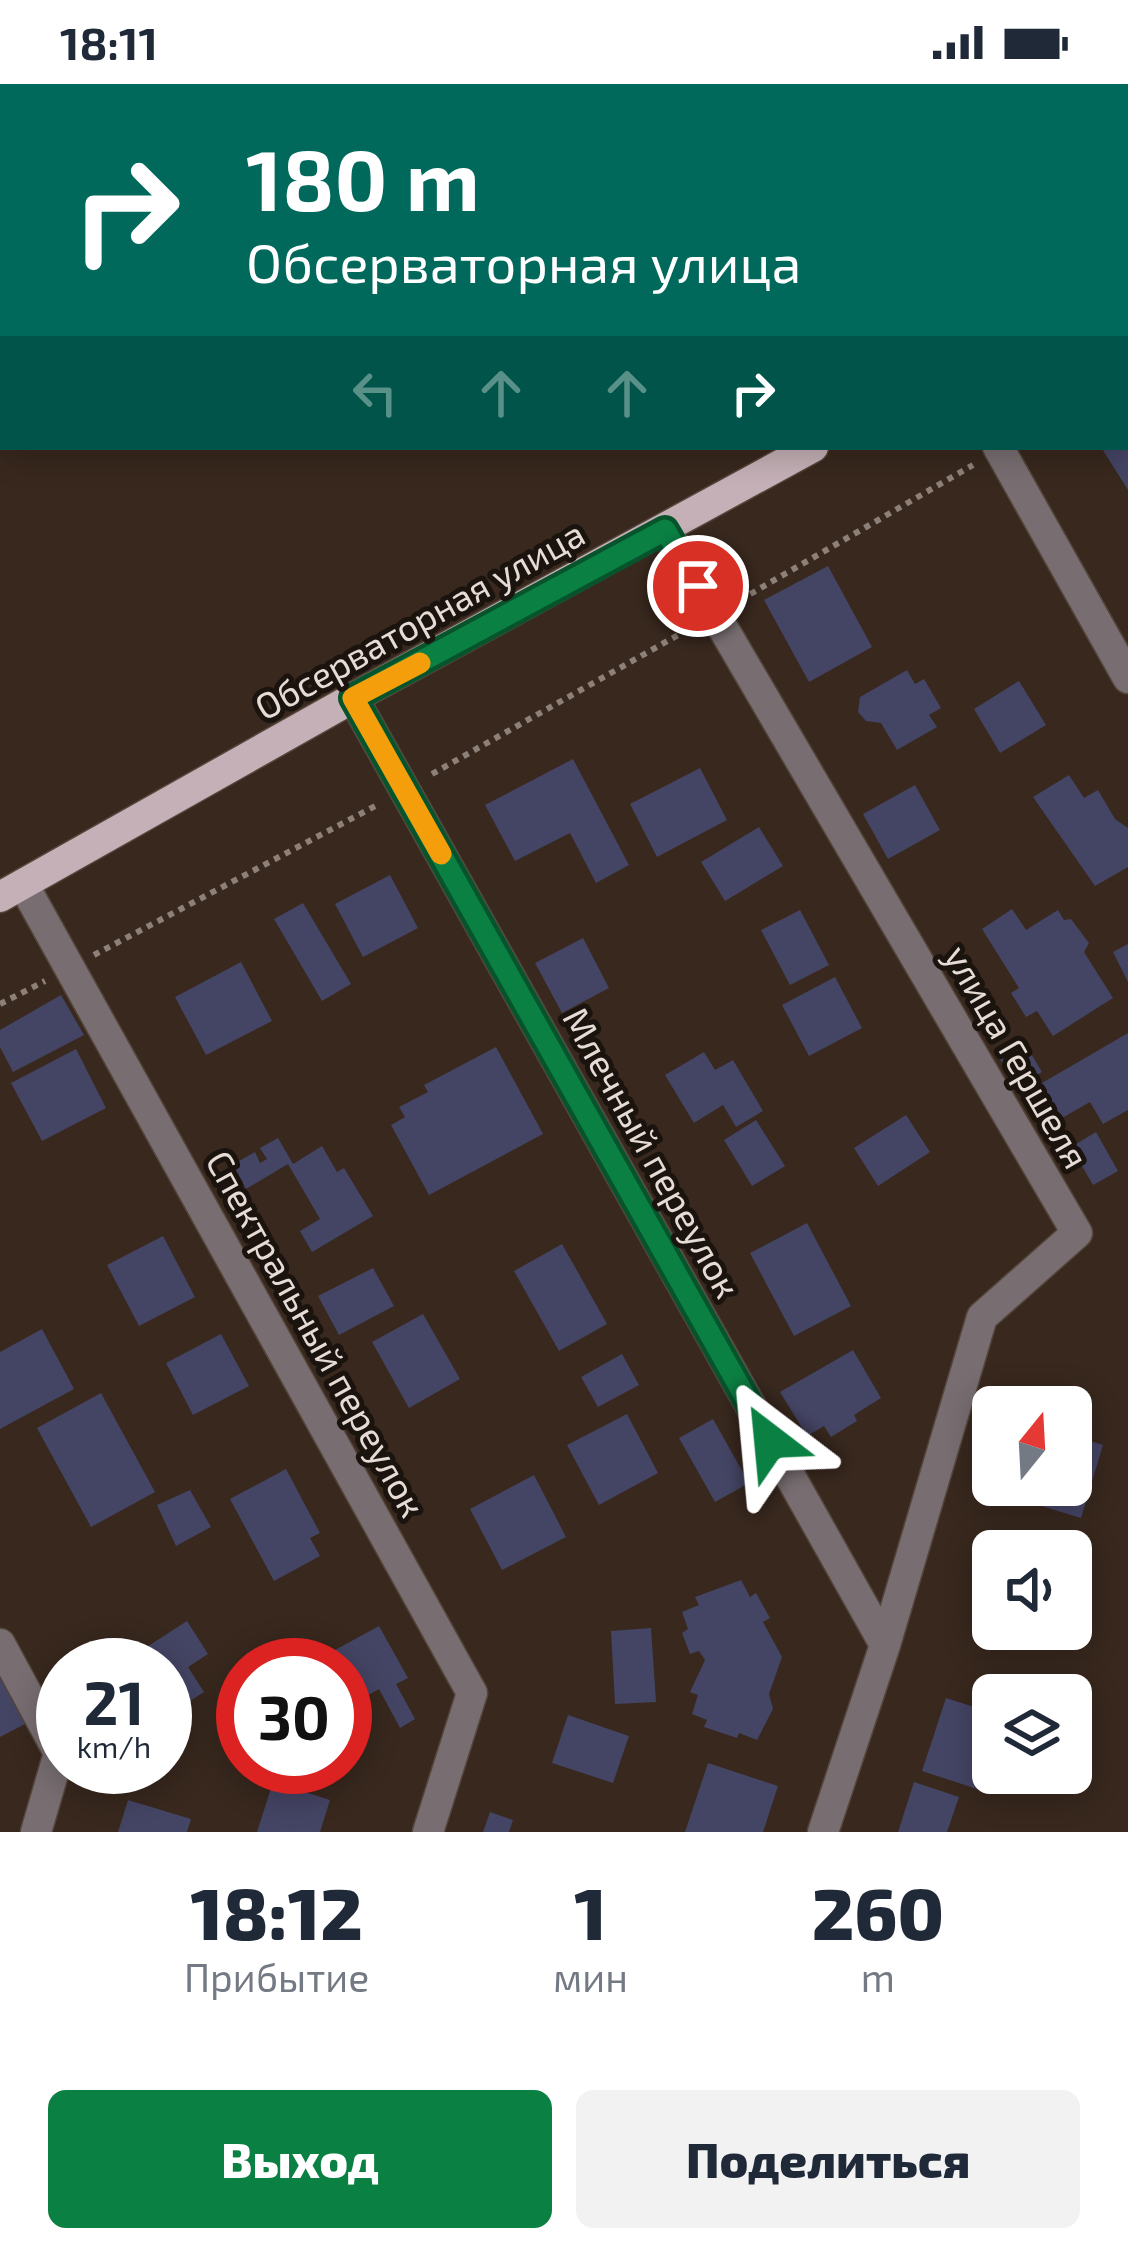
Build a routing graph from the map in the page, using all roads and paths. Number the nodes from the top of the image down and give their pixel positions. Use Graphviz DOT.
graph roads {
  1 [pos="808,450"];
  2 [pos="996,450"];
  3 [pos="1000,450"];
  4 [pos="665,530"];
  5 [pos="714,615"];
  6 [pos="1128,678"];
  7 [pos="353,698"];
  8 [pos="405,790"];
  9 [pos="11,891"];
  10 [pos="69,968"];
  11 [pos="0,1004"];
  12 [pos="0,1644"];
  13 [pos="884,1645"];
  14 [pos="36,1832"];
  15 [pos="428,1832"];
  16 [pos="823,1832"];
  1 -- 4 [label="main road, Обсерваторная улица"];
  2 -- 5 [label="path"];
  3 -- 6 [label="street"];
  4 -- 5 [label="street, улица Гершеля"];
  4 -- 7 [label="main road, Обсерваторная улица"];
  5 -- 8 [label="path"];
  5 -- 13 [label="street, улица Гершеля"];
  7 -- 8 [label="street, Млечный переулок"];
  7 -- 9 [label="main road, Обсерваторная улица"];
  8 -- 10 [label="path"];
  8 -- 13 [label="street, Млечный переулок"];
  9 -- 10 [label="street, Спектральный переулок"];
  10 -- 11 [label="path"];
  10 -- 15 [label="street, Спектральный переулок"];
  12 -- 14 [label="street"];
  13 -- 16 [label="street, улица Гершеля"];
}
